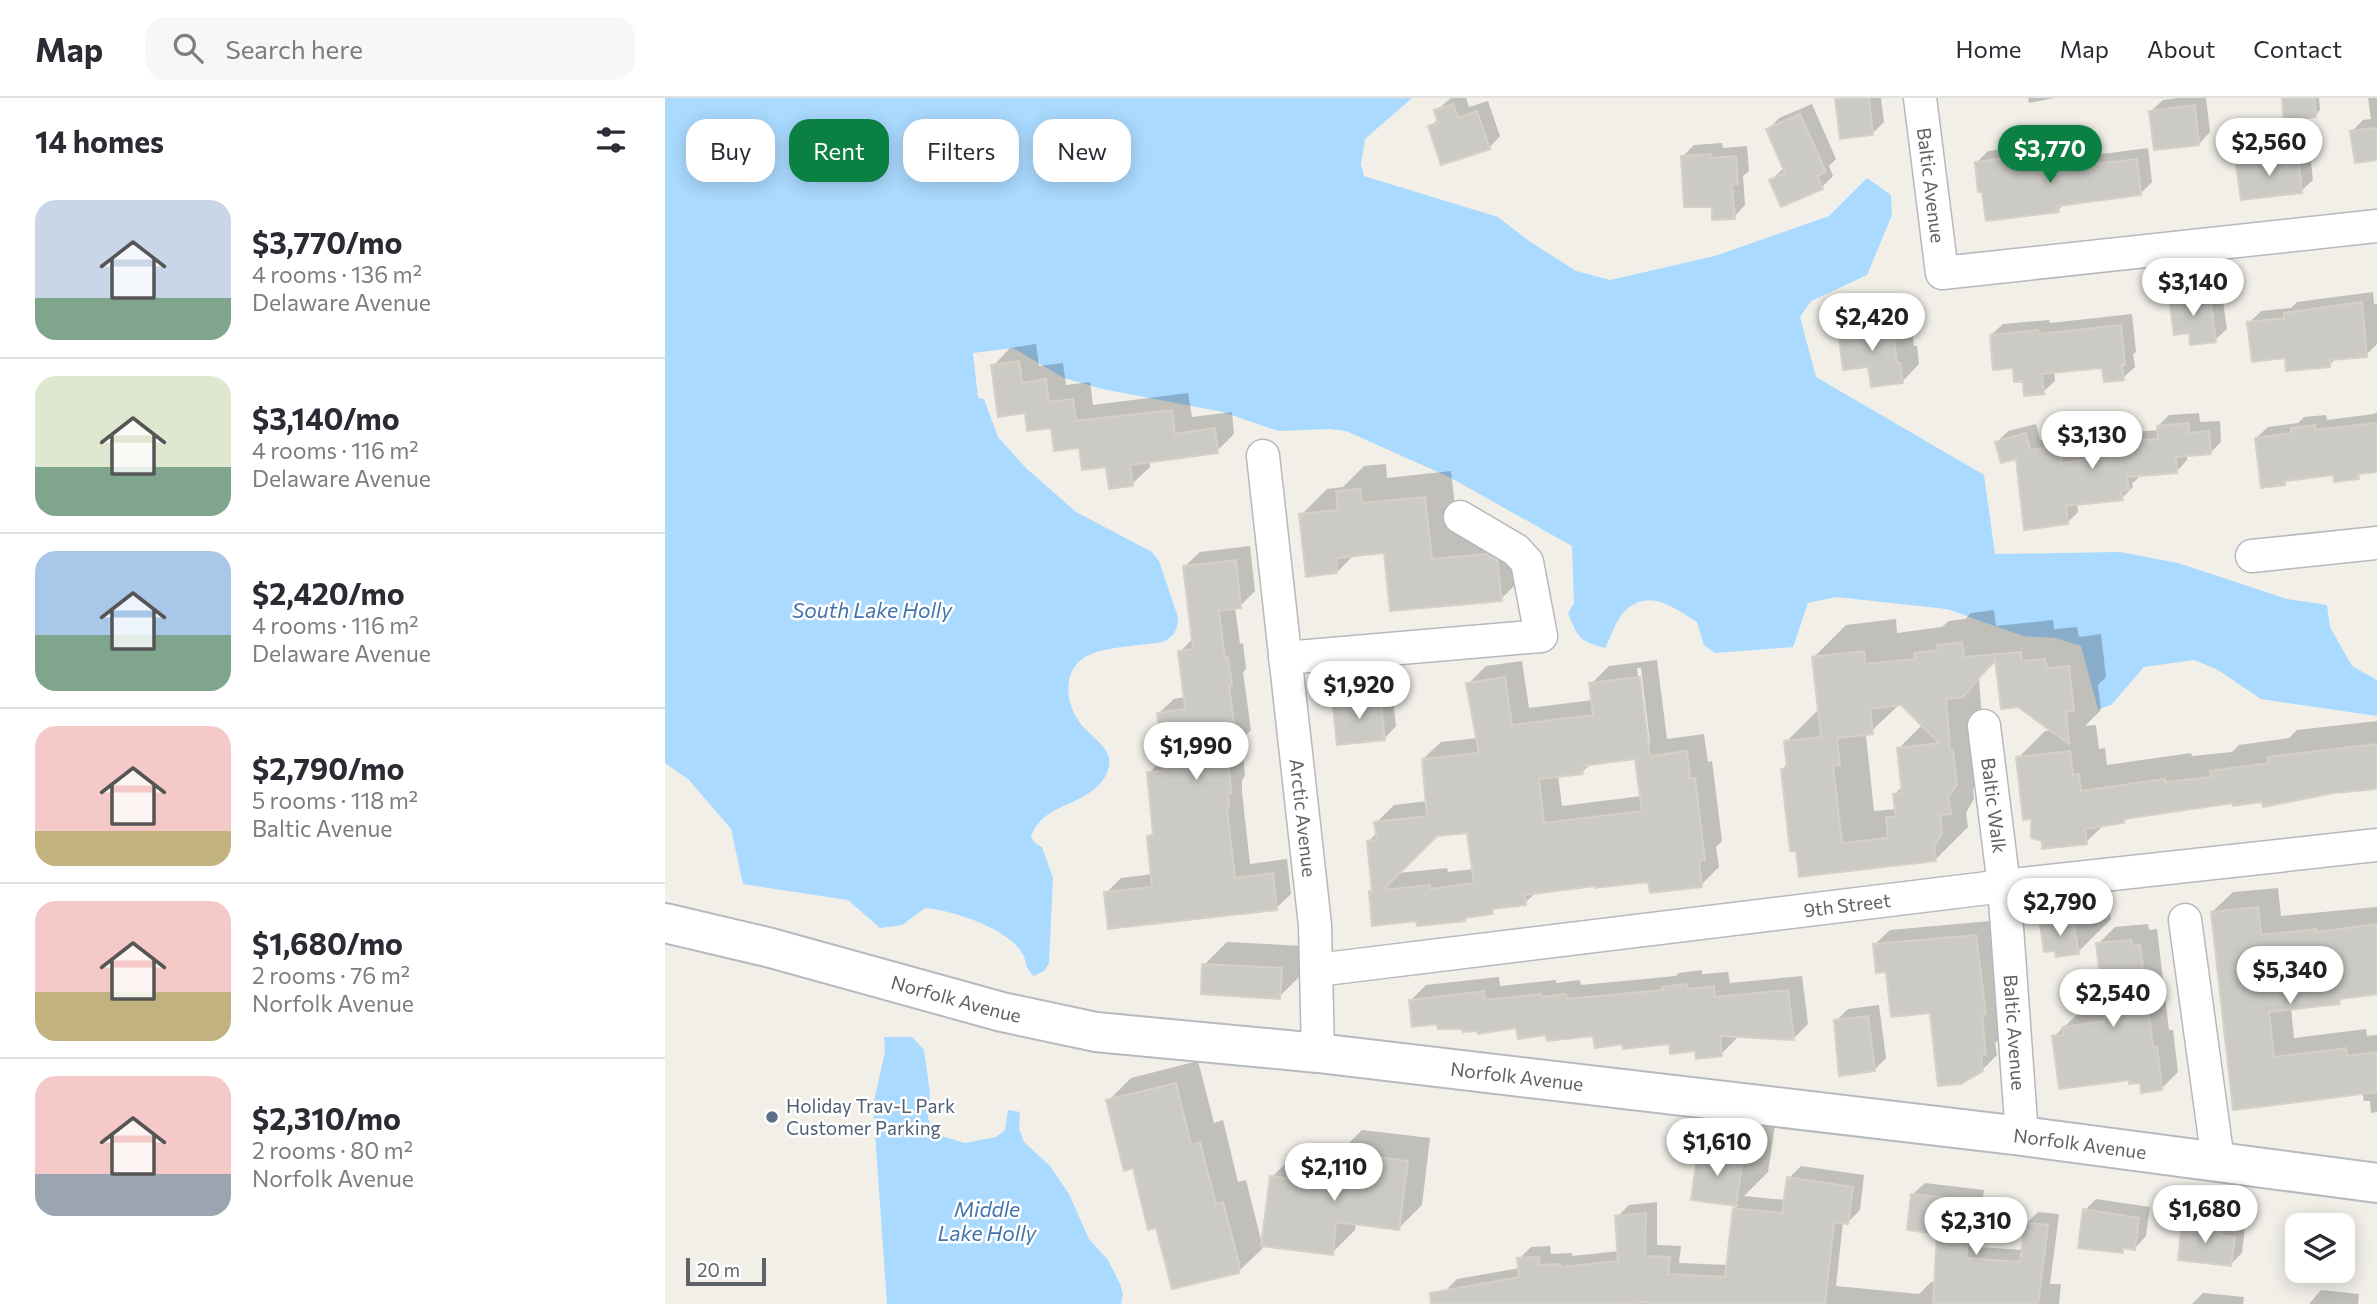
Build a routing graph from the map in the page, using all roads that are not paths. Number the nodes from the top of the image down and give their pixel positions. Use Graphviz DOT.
graph roads {
  1 [pos="1920,98"];
  2 [pos="2377,226"];
  3 [pos="1263,456"];
  4 [pos="1460,517"];
  5 [pos="2377,543"];
  6 [pos="2252,556"];
  7 [pos="1285,659"];
  8 [pos="1984,726"];
  9 [pos="2377,845"];
  10 [pos="2004,887"];
  11 [pos="2185,920"];
  12 [pos="665,923"];
  13 [pos="1317,971"];
  14 [pos="1318,1053"];
  15 [pos="2022,1136"];
  16 [pos="2218,1161"];
  17 [pos="2377,1183"];
  1 -- 2 [label="street, Baltic Avenue"];
  3 -- 7 [label="street, Arctic Avenue"];
  4 -- 7 [label="street"];
  5 -- 6 [label="street"];
  7 -- 13 [label="street, Arctic Avenue"];
  8 -- 10 [label="street, Baltic Walk"];
  9 -- 10 [label="street, 9th Street"];
  10 -- 13 [label="street, 9th Street"];
  10 -- 15 [label="street, Baltic Avenue"];
  11 -- 16 [label="street"];
  12 -- 14 [label="main road, Norfolk Avenue"];
  13 -- 14 [label="street, Arctic Avenue"];
  14 -- 15 [label="main road, Norfolk Avenue"];
  15 -- 16 [label="main road, Norfolk Avenue"];
  16 -- 17 [label="main road, Norfolk Avenue"];
}
